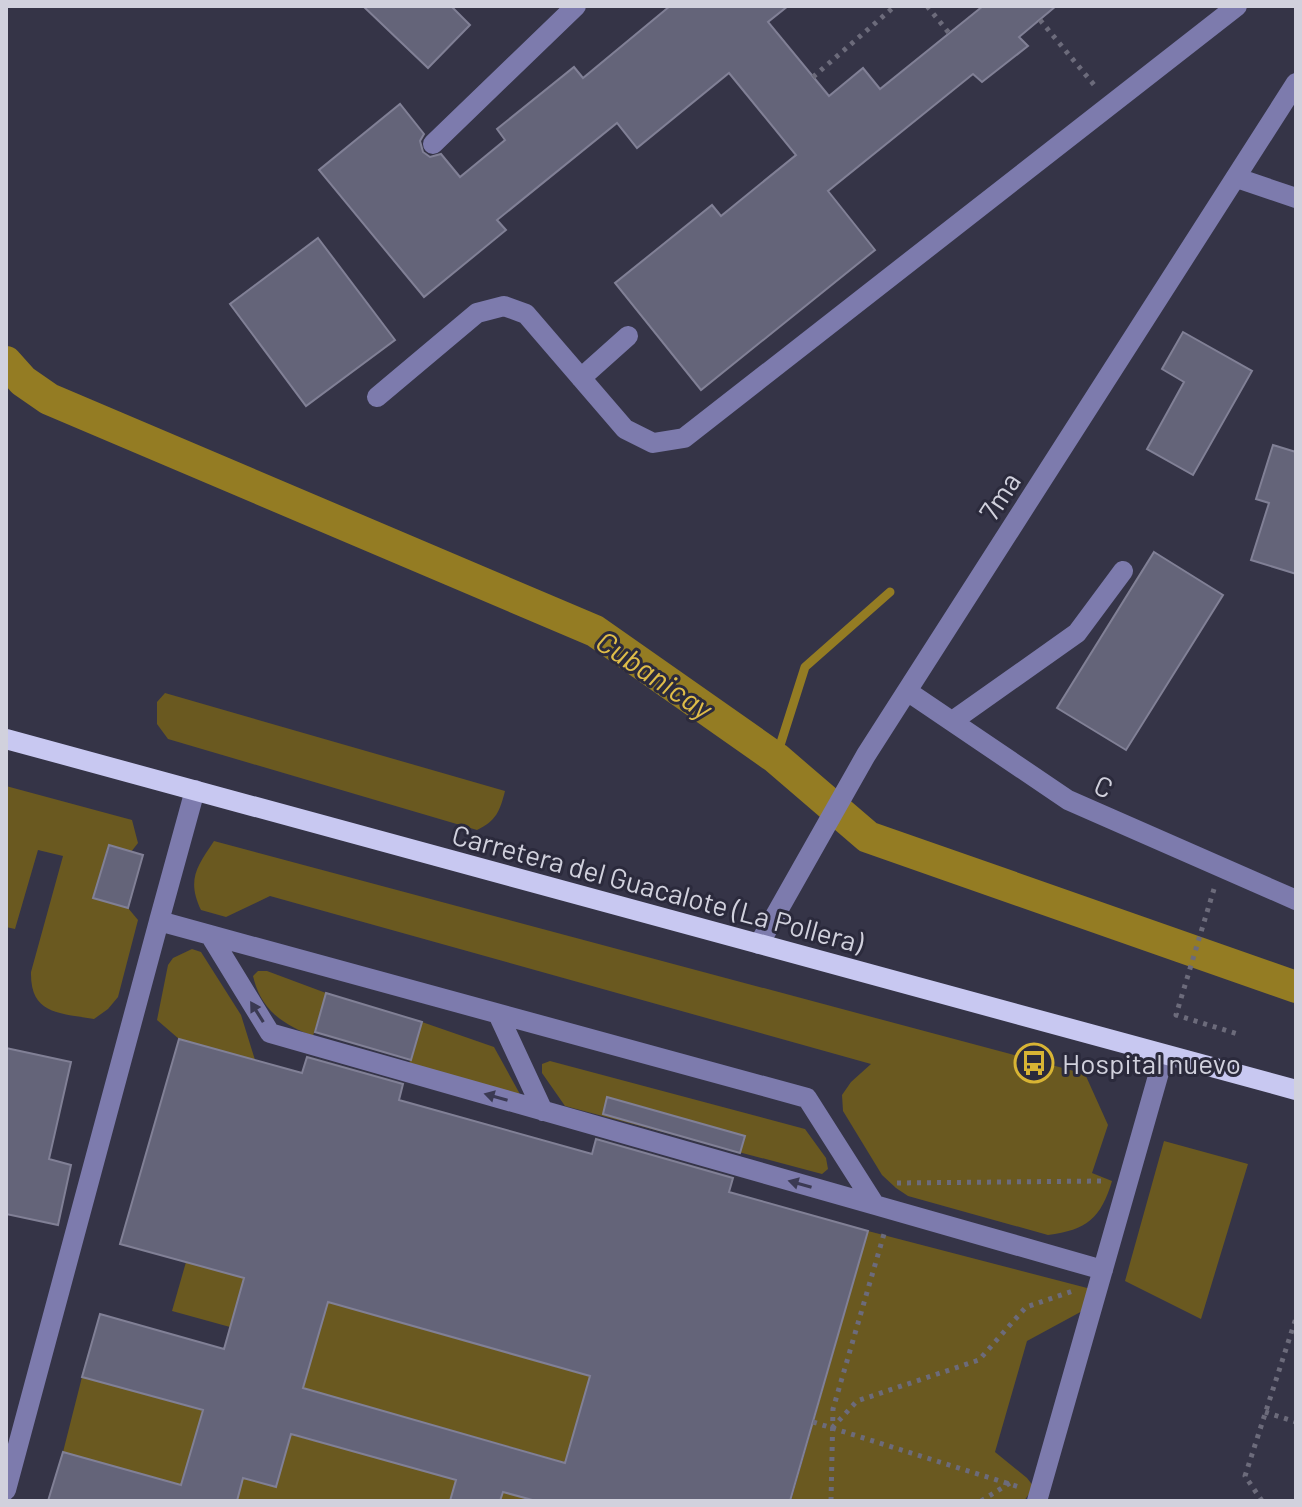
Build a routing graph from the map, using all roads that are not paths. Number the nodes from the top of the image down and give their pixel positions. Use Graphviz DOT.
graph roads {
  1 [pos="576,6"];
  2 [pos="1237,6"];
  3 [pos="1296,83"];
  4 [pos="433,144"];
  5 [pos="1237,178"];
  6 [pos="1296,198"];
  7 [pos="628,336"];
  8 [pos="581,378"];
  9 [pos="377,397"];
  10 [pos="1123,571"];
  11 [pos="907,691"];
  12 [pos="954,720"];
  13 [pos="6,739"];
  14 [pos="195,790"];
  15 [pos="1296,900"];
  16 [pos="159,921"];
  17 [pos="210,935"];
  18 [pos="759,944"];
  19 [pos="498,1014"];
  20 [pos="1164,1055"];
  21 [pos="1296,1090"];
  22 [pos="543,1111"];
  23 [pos="883,1208"];
  24 [pos="1103,1270"];
  25 [pos="6,1490"];
  26 [pos="1038,1497"];
  1 -- 4 [label="street"];
  2 -- 8 [label="street"];
  3 -- 5 [label="street, 7ma"];
  5 -- 6 [label="street"];
  5 -- 11 [label="street, 7ma"];
  7 -- 8 [label="street"];
  8 -- 9 [label="street"];
  10 -- 12 [label="street"];
  11 -- 12 [label="street, C"];
  11 -- 18 [label="street, 7ma"];
  12 -- 15 [label="street, C"];
  13 -- 14 [label="main road, Carretera del Guacalote (La Pollera)"];
  14 -- 16 [label="street"];
  14 -- 18 [label="main road, Carretera del Guacalote (La Pollera)"];
  16 -- 17 [label="street"];
  16 -- 25 [label="street"];
  17 -- 19 [label="street"];
  22 -- 17 [label="street, one-way"];
  18 -- 20 [label="main road, Carretera del Guacalote (La Pollera)"];
  19 -- 22 [label="street"];
  19 -- 23 [label="street"];
  20 -- 21 [label="main road, Carretera del Guacalote (La Pollera)"];
  20 -- 24 [label="street"];
  23 -- 22 [label="street, one-way"];
  23 -- 24 [label="street"];
  24 -- 26 [label="street"];
}
